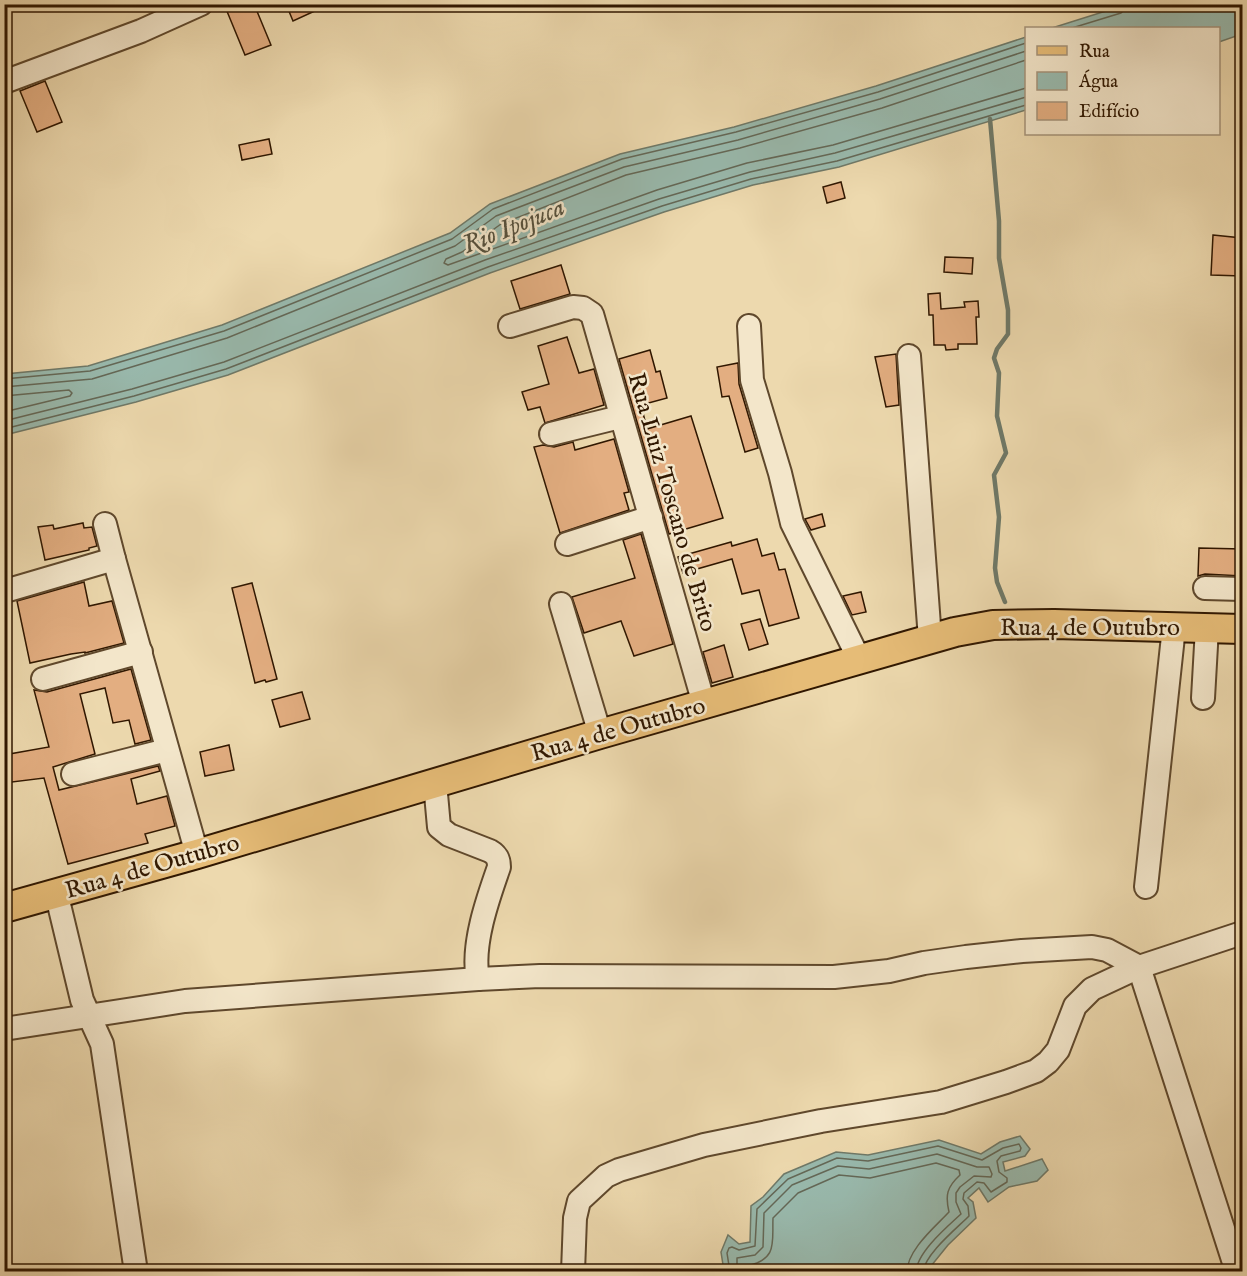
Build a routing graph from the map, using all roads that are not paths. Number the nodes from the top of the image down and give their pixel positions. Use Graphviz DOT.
graph roads {
  1 [pos="201,4"];
  2 [pos="4,82"];
  3 [pos="510,326"];
  4 [pos="749,326"];
  5 [pos="909,356"];
  6 [pos="620,417"];
  7 [pos="551,434"];
  8 [pos="651,517"];
  9 [pos="105,524"];
  10 [pos="567,544"];
  11 [pos="114,560"];
  12 [pos="1204,588"];
  13 [pos="1242,589"];
  14 [pos="5,591"];
  15 [pos="561,604"];
  16 [pos="1174,627"];
  17 [pos="1207,628"];
  18 [pos="1242,629"];
  19 [pos="930,639"];
  20 [pos="141,652"];
  21 [pos="859,659"];
  22 [pos="43,680"];
  23 [pos="1203,698"];
  24 [pos="704,704"];
  25 [pos="600,734"];
  26 [pos="167,750"];
  27 [pos="73,774"];
  28 [pos="435,783"];
  29 [pos="197,854"];
  30 [pos="1146,887"];
  31 [pos="56,892"];
  32 [pos="4,908"];
  33 [pos="1242,933"];
  34 [pos="1138,967"];
  35 [pos="478,979"];
  36 [pos="90,1014"];
  37 [pos="4,1029"];
  38 [pos="136,1272"];
  39 [pos="573,1272"];
  40 [pos="1237,1272"];
  1 -- 2 [label="street"];
  3 -- 6 [label="street, Rua Luiz Toscano de Brito"];
  4 -- 21 [label="street"];
  5 -- 19 [label="street"];
  6 -- 7 [label="street"];
  6 -- 8 [label="street, Rua Luiz Toscano de Brito"];
  8 -- 10 [label="street"];
  8 -- 24 [label="street, Rua Luiz Toscano de Brito"];
  9 -- 11 [label="street"];
  11 -- 14 [label="street"];
  11 -- 20 [label="street"];
  12 -- 13 [label="street"];
  15 -- 25 [label="street"];
  16 -- 17 [label="main road, Rua 4 de Outubro"];
  16 -- 19 [label="main road, Rua 4 de Outubro"];
  16 -- 30 [label="street"];
  17 -- 18 [label="main road, Rua 4 de Outubro"];
  17 -- 23 [label="street"];
  19 -- 21 [label="main road, Rua 4 de Outubro"];
  20 -- 22 [label="street"];
  20 -- 26 [label="street"];
  21 -- 24 [label="main road, Rua 4 de Outubro"];
  24 -- 25 [label="main road, Rua 4 de Outubro"];
  25 -- 28 [label="main road, Rua 4 de Outubro"];
  26 -- 27 [label="street"];
  26 -- 29 [label="street"];
  28 -- 29 [label="main road, Rua 4 de Outubro"];
  28 -- 35 [label="street"];
  29 -- 31 [label="main road, Rua 4 de Outubro"];
  31 -- 32 [label="main road, Rua 4 de Outubro"];
  31 -- 36 [label="street"];
  33 -- 34 [label="street"];
  34 -- 35 [label="street"];
  34 -- 39 [label="street"];
  34 -- 40 [label="street"];
  35 -- 36 [label="street"];
  36 -- 37 [label="street"];
  36 -- 38 [label="street"];
}
